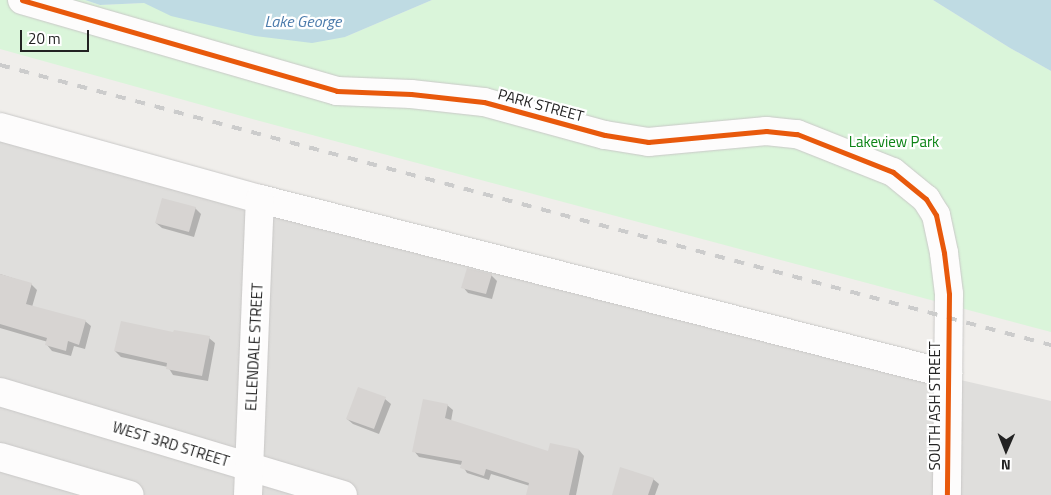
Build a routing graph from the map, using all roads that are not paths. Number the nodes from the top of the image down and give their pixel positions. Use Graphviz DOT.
graph roads {
  1 [pos="22,0"];
  2 [pos="0,127"];
  3 [pos="260,199"];
  4 [pos="947,317"];
  5 [pos="948,374"];
  6 [pos="0,392"];
  7 [pos="0,456"];
  8 [pos="248,467"];
  9 [pos="130,495"];
  10 [pos="248,495"];
  11 [pos="343,495"];
  12 [pos="947,495"];
  1 -- 4 [label="street, PARK STREET"];
  2 -- 3 [label="street"];
  3 -- 5 [label="street"];
  3 -- 8 [label="street, ELLENDALE STREET"];
  4 -- 5 [label="street, SOUTH ASH STREET"];
  5 -- 12 [label="street, SOUTH ASH STREET"];
  6 -- 8 [label="street, WEST 3RD STREET"];
  7 -- 9 [label="street"];
  8 -- 10 [label="street, ELLENDALE STREET"];
  8 -- 11 [label="street, WEST 3RD STREET"];
}
